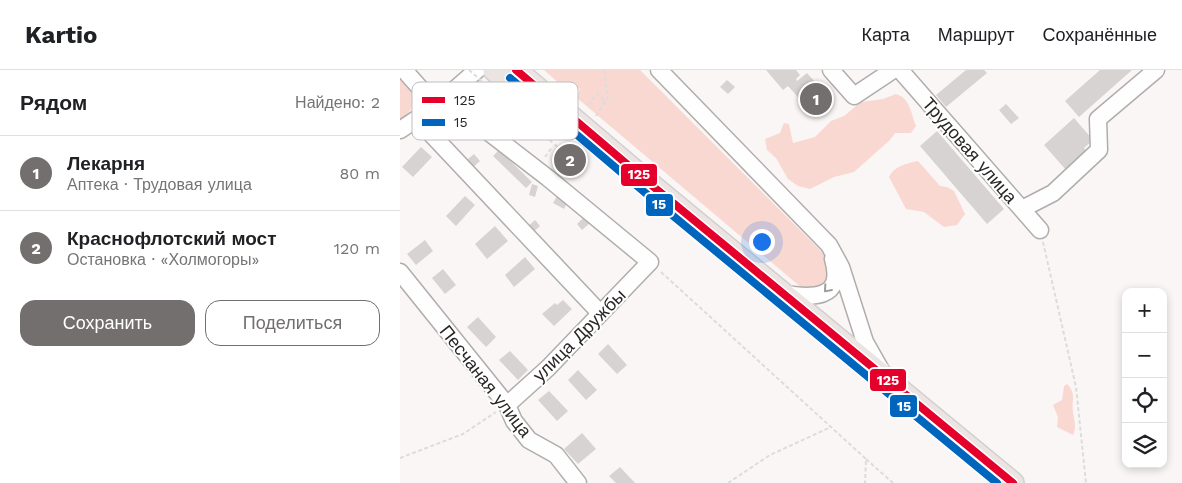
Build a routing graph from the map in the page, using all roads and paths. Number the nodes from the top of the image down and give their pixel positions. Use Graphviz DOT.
graph roads {
  1 [pos="404,70"];
  2 [pos="469,70"];
  3 [pos="477,70"];
  4 [pos="604,70"];
  5 [pos="659,70"];
  6 [pos="831,70"];
  7 [pos="894,70"];
  8 [pos="900,70"];
  9 [pos="1156,70"];
  10 [pos="499,80"];
  11 [pos="415,82"];
  12 [pos="464,82"];
  13 [pos="606,102"];
  14 [pos="588,105"];
  15 [pos="594,117"];
  16 [pos="412,122"];
  17 [pos="400,130"];
  18 [pos="578,139"];
  19 [pos="437,140"];
  20 [pos="499,140"];
  21 [pos="550,140"];
  22 [pos="553,146"];
  23 [pos="651,194"];
  24 [pos="1022,209"];
  25 [pos="1040,230"];
  26 [pos="829,245"];
  27 [pos="650,262"];
  28 [pos="400,272"];
  29 [pos="784,294"];
  30 [pos="600,313"];
  31 [pos="886,378"];
  32 [pos="507,406"];
  33 [pos="832,426"];
  34 [pos="400,458"];
  35 [pos="866,459"];
  36 [pos="578,483"];
  37 [pos="728,483"];
  38 [pos="865,483"];
  39 [pos="894,483"];
  40 [pos="990,483"];
  41 [pos="1012,483"];
  42 [pos="1086,483"];
  1 -- 11 [label="street"];
  2 -- 10 [label="path, bridge"];
  3 -- 12 [label="street"];
  4 -- 13 [label="path"];
  5 -- 26 [label="street"];
  6 -- 7 [label="street"];
  8 -- 24 [label="street, Трудовая улица"];
  9 -- 24 [label="street"];
  13 -- 14 [label="path"];
  13 -- 15 [label="path"];
  16 -- 17 [label="street"];
  18 -- 23 [label="main road"];
  19 -- 30 [label="street"];
  20 -- 27 [label="street"];
  21 -- 22 [label="path"];
  23 -- 29 [label="main road"];
  23 -- 40 [label="main road"];
  24 -- 25 [label="street, Трудовая улица"];
  25 -- 42 [label="path"];
  26 -- 29 [label="street, one-way"];
  26 -- 31 [label="street"];
  27 -- 30 [label="street, улица Дружбы"];
  27 -- 33 [label="path"];
  28 -- 32 [label="street, Песчаная улица"];
  29 -- 31 [label="main road"];
  30 -- 32 [label="street, улица Дружбы"];
  31 -- 41 [label="main road"];
  32 -- 34 [label="path"];
  32 -- 36 [label="street, Песчаная улица"];
  33 -- 35 [label="path"];
  33 -- 37 [label="path"];
  35 -- 38 [label="path"];
  35 -- 39 [label="path"];
}
